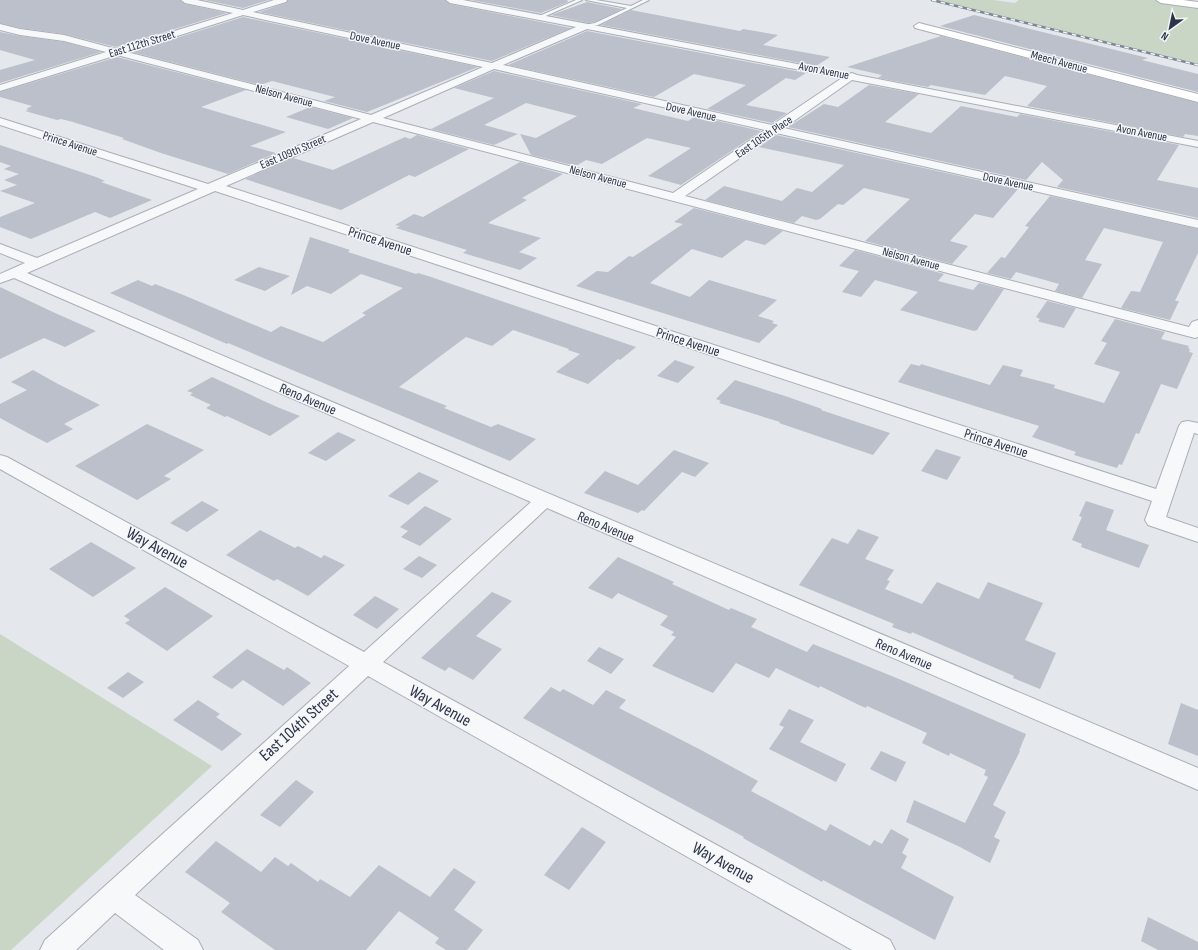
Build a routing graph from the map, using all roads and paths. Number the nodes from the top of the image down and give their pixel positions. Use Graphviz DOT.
graph roads {
  1 [pos="185,0"];
  2 [pos="283,0"];
  3 [pos="450,0"];
  4 [pos="580,0"];
  5 [pos="588,0"];
  6 [pos="647,0"];
  7 [pos="1162,0"];
  8 [pos="1198,5"];
  9 [pos="630,7"];
  10 [pos="243,12"];
  11 [pos="539,17"];
  12 [pos="586,26"];
  13 [pos="919,26"];
  14 [pos="0,27"];
  15 [pos="117,52"];
  16 [pos="492,66"];
  17 [pos="852,76"];
  18 [pos="0,88"];
  19 [pos="1198,98"];
  20 [pos="371,118"];
  21 [pos="0,121"];
  22 [pos="774,130"];
  23 [pos="1198,144"];
  24 [pos="210,187"];
  25 [pos="675,197"];
  26 [pos="1198,224"];
  27 [pos="0,248"];
  28 [pos="38,263"];
  29 [pos="8,276"];
  30 [pos="1196,329"];
  31 [pos="1193,428"];
  32 [pos="0,461"];
  33 [pos="1163,498"];
  34 [pos="544,500"];
  35 [pos="1198,535"];
  36 [pos="365,664"];
  37 [pos="1198,779"];
  38 [pos="113,895"];
  39 [pos="55,950"];
  40 [pos="188,950"];
  41 [pos="880,950"];
  1 -- 10 [label="street, Dove Avenue"];
  2 -- 10 [label="street, East 112th Street"];
  3 -- 11 [label="street, Avon Avenue"];
  4 -- 11 [label="lane"];
  5 -- 9 [label="lane"];
  6 -- 9 [label="lane"];
  7 -- 8 [label="street"];
  9 -- 12 [label="lane"];
  10 -- 15 [label="street, East 112th Street"];
  10 -- 16 [label="street, Dove Avenue"];
  11 -- 12 [label="street, Avon Avenue"];
  12 -- 16 [label="street, East 109th Street"];
  12 -- 17 [label="street, Avon Avenue"];
  13 -- 19 [label="street, Meech Avenue"];
  14 -- 15 [label="street, Nelson Avenue"];
  15 -- 18 [label="street, East 112th Street"];
  15 -- 20 [label="street, Nelson Avenue"];
  16 -- 20 [label="street, East 109th Street"];
  16 -- 22 [label="street, Dove Avenue"];
  17 -- 22 [label="street, East 105th Place"];
  17 -- 23 [label="street, Avon Avenue"];
  20 -- 24 [label="street, East 109th Street"];
  20 -- 25 [label="street, Nelson Avenue"];
  21 -- 24 [label="street, Prince Avenue"];
  22 -- 25 [label="street, East 105th Place"];
  22 -- 26 [label="street, Dove Avenue"];
  24 -- 28 [label="street, East 109th Street"];
  24 -- 33 [label="street, Prince Avenue"];
  25 -- 30 [label="street, Nelson Avenue"];
  27 -- 28 [label="street"];
  28 -- 29 [label="street, East 109th Street"];
  29 -- 34 [label="street, Reno Avenue"];
  31 -- 33 [label="street"];
  32 -- 36 [label="street, Way Avenue"];
  33 -- 35 [label="street"];
  34 -- 36 [label="street, East 104th Street"];
  34 -- 37 [label="street, Reno Avenue"];
  36 -- 38 [label="street, East 104th Street"];
  36 -- 41 [label="street, Way Avenue"];
  38 -- 39 [label="street, East 104th Street"];
  38 -- 40 [label="street"];
}
